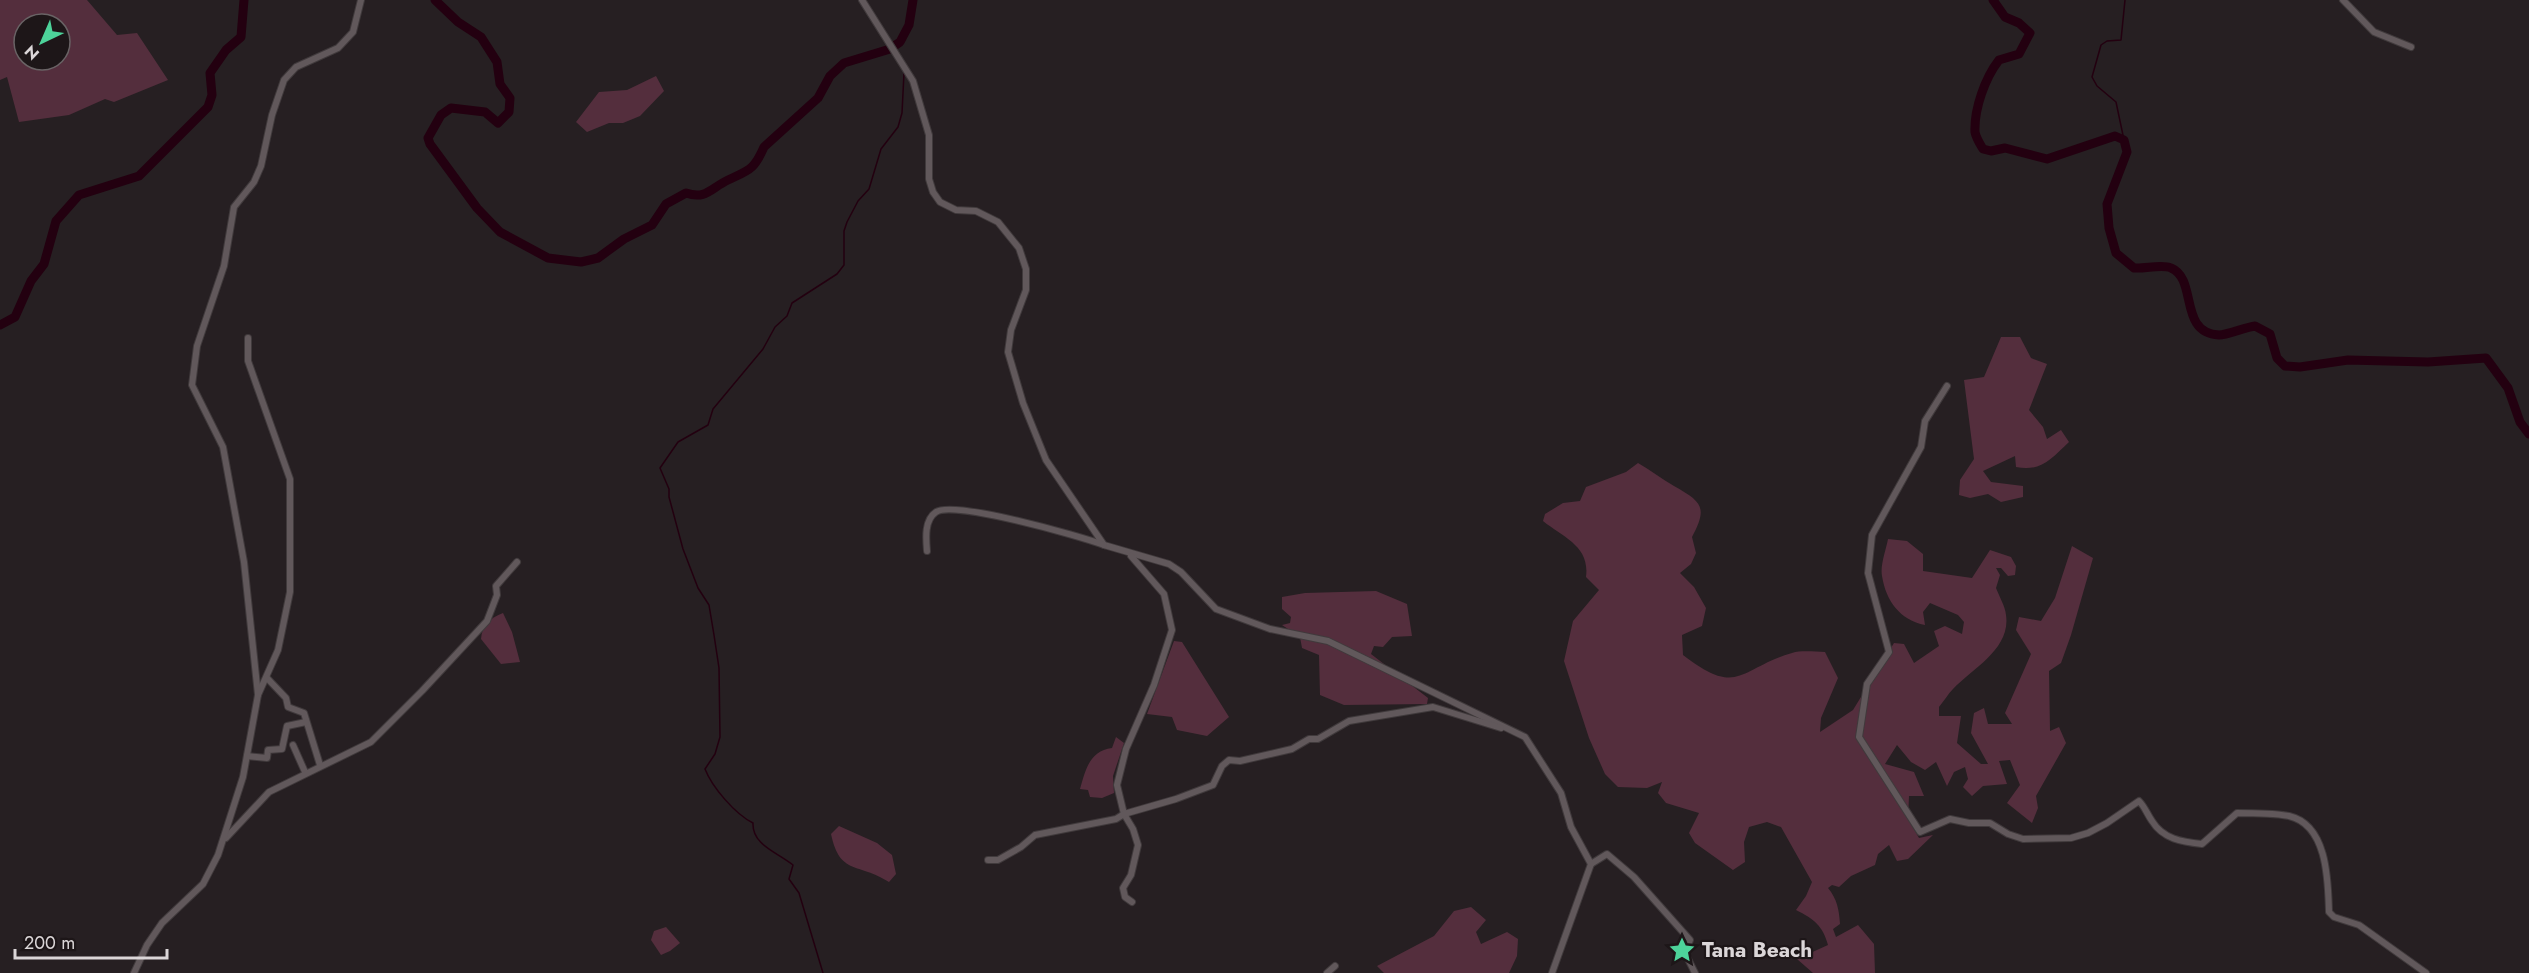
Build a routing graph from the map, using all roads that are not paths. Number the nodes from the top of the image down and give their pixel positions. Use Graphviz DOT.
graph roads {
  1 [pos="361,0"];
  2 [pos="862,0"];
  3 [pos="2343,0"];
  4 [pos="2411,47"];
  5 [pos="248,338"];
  6 [pos="1947,386"];
  7 [pos="1104,545"];
  8 [pos="927,551"];
  9 [pos="1130,555"];
  10 [pos="517,562"];
  11 [pos="267,678"];
  12 [pos="258,695"];
  13 [pos="306,722"];
  14 [pos="1513,732"];
  15 [pos="293,745"];
  16 [pos="247,756"];
  17 [pos="320,765"];
  18 [pos="305,771"];
  19 [pos="1124,814"];
  20 [pos="223,841"];
  21 [pos="988,860"];
  22 [pos="1591,864"];
  23 [pos="1132,902"];
  24 [pos="1335,966"];
  25 [pos="134,973"];
  26 [pos="1327,973"];
  27 [pos="1552,973"];
  28 [pos="1695,973"];
  29 [pos="2426,973"];
  1 -- 12 [label="street"];
  2 -- 7 [label="street"];
  3 -- 4 [label="street"];
  5 -- 11 [label="street"];
  6 -- 29 [label="street"];
  7 -- 8 [label="street"];
  7 -- 9 [label="street"];
  9 -- 14 [label="street"];
  9 -- 19 [label="street"];
  10 -- 17 [label="street"];
  11 -- 12 [label="street"];
  11 -- 13 [label="street"];
  12 -- 16 [label="street"];
  13 -- 16 [label="street"];
  13 -- 17 [label="street"];
  14 -- 19 [label="street"];
  14 -- 22 [label="street"];
  15 -- 18 [label="street"];
  16 -- 20 [label="street"];
  17 -- 18 [label="street"];
  18 -- 20 [label="street"];
  19 -- 21 [label="street"];
  19 -- 23 [label="street"];
  20 -- 25 [label="street"];
  22 -- 27 [label="street"];
  22 -- 28 [label="street"];
  24 -- 26 [label="street"];
}
